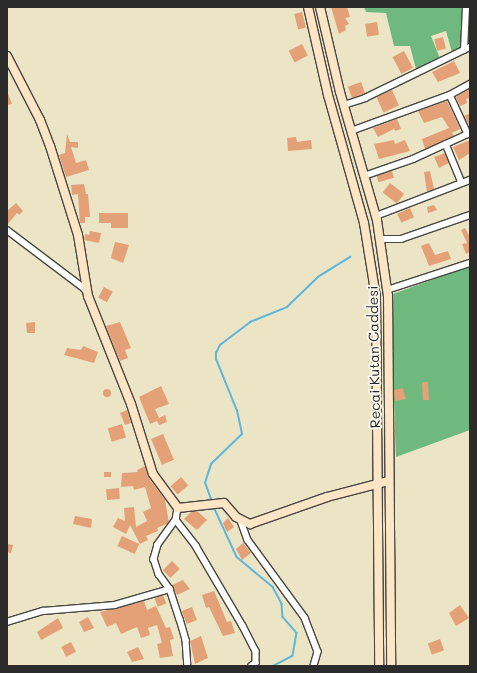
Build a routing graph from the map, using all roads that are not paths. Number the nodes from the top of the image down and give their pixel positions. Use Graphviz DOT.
graph roads {
  1 [pos="308,7"];
  2 [pos="320,7"];
  3 [pos="466,7"];
  4 [pos="467,48"];
  5 [pos="7,56"];
  6 [pos="470,84"];
  7 [pos="450,95"];
  8 [pos="344,105"];
  9 [pos="351,131"];
  10 [pos="469,133"];
  11 [pos="446,144"];
  12 [pos="364,176"];
  13 [pos="470,180"];
  14 [pos="462,183"];
  15 [pos="470,215"];
  16 [pos="376,216"];
  17 [pos="7,230"];
  18 [pos="380,239"];
  19 [pos="470,263"];
  20 [pos="388,290"];
  21 [pos="88,296"];
  22 [pos="388,481"];
  23 [pos="376,484"];
  24 [pos="178,508"];
  25 [pos="176,520"];
  26 [pos="241,521"];
  27 [pos="170,589"];
  28 [pos="7,622"];
  29 [pos="188,666"];
  30 [pos="252,666"];
  31 [pos="314,666"];
  32 [pos="379,666"];
  33 [pos="391,666"];
  1 -- 23 [label="main road, Recai Kutan Caddesi"];
  2 -- 8 [label="main road, Recai Kutan Caddesi"];
  3 -- 4 [label="street"];
  4 -- 8 [label="street"];
  5 -- 21 [label="main road"];
  6 -- 7 [label="street"];
  7 -- 9 [label="street"];
  7 -- 10 [label="street"];
  8 -- 9 [label="main road, Recai Kutan Caddesi"];
  9 -- 12 [label="main road, Recai Kutan Caddesi"];
  10 -- 11 [label="street"];
  11 -- 12 [label="street"];
  11 -- 14 [label="street"];
  12 -- 16 [label="main road, Recai Kutan Caddesi"];
  13 -- 14 [label="street"];
  14 -- 16 [label="street"];
  15 -- 18 [label="street"];
  16 -- 18 [label="main road, Recai Kutan Caddesi"];
  17 -- 21 [label="street"];
  18 -- 20 [label="main road, Recai Kutan Caddesi"];
  19 -- 20 [label="street"];
  20 -- 22 [label="main road, Recai Kutan Caddesi"];
  21 -- 24 [label="main road"];
  22 -- 23 [label="main road"];
  22 -- 33 [label="main road, Recai Kutan Caddesi"];
  23 -- 26 [label="main road"];
  23 -- 32 [label="main road, Recai Kutan Caddesi"];
  24 -- 25 [label="street"];
  24 -- 26 [label="main road"];
  25 -- 27 [label="street"];
  25 -- 30 [label="street"];
  26 -- 31 [label="street"];
  27 -- 28 [label="street"];
  27 -- 29 [label="street"];
}
